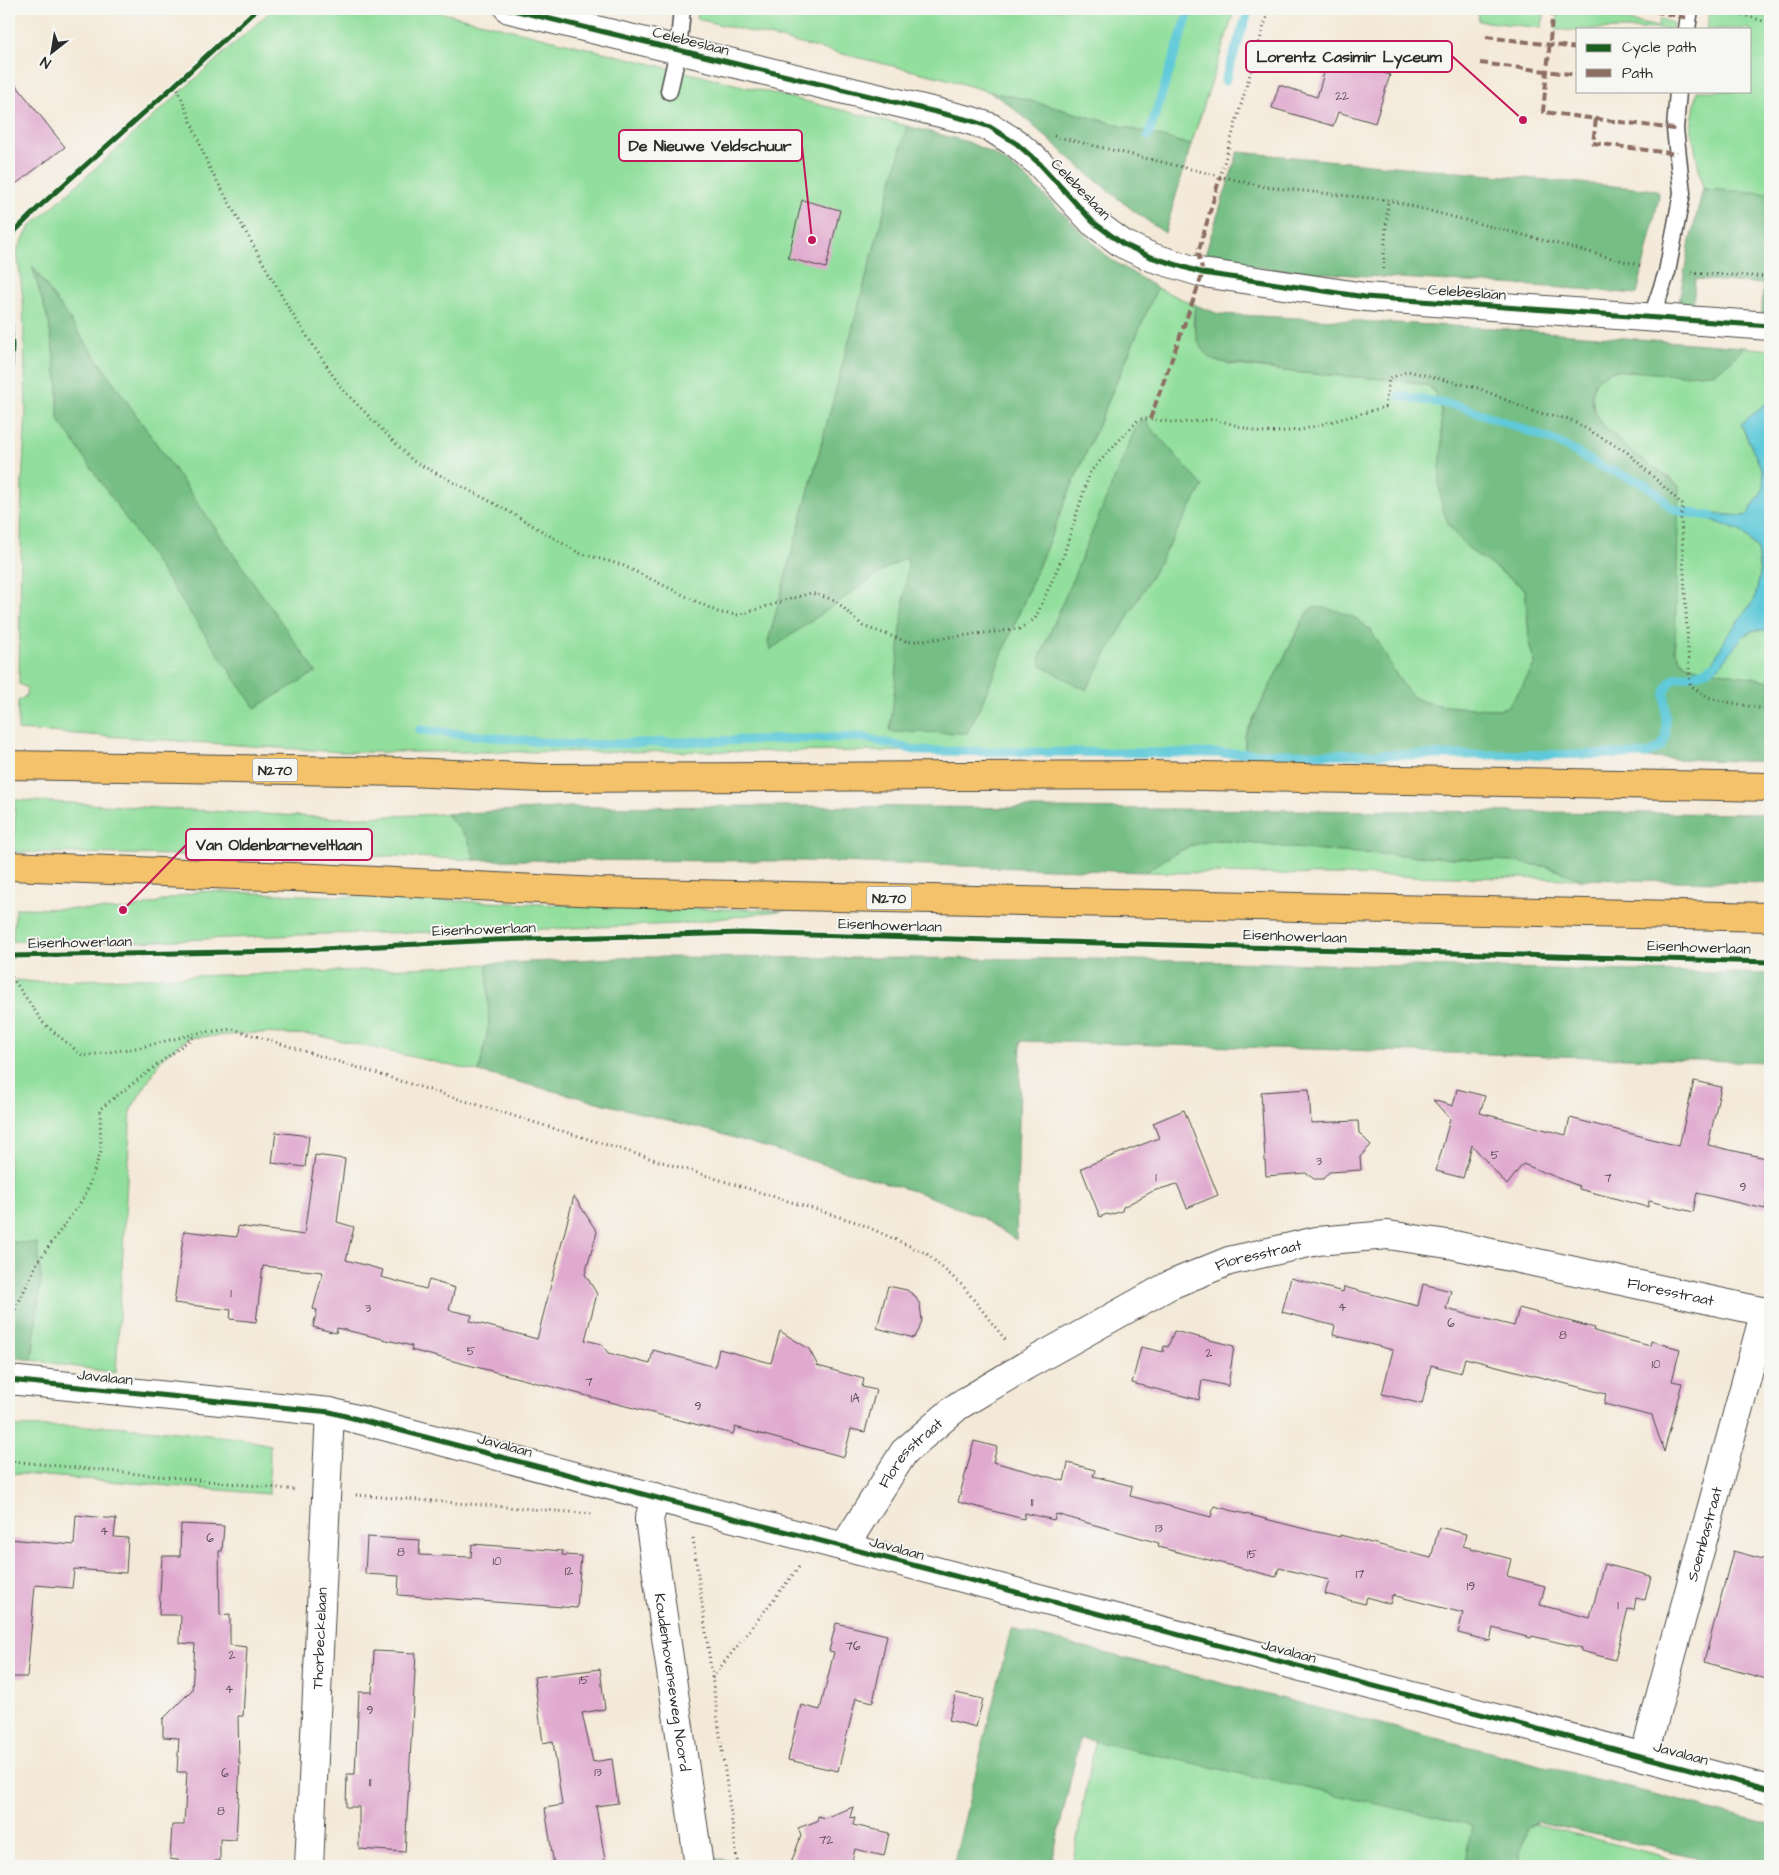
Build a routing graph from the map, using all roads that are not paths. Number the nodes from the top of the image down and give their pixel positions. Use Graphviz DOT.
graph roads {
  1 [pos="508,9"];
  2 [pos="682,9"];
  3 [pos="1690,9"];
  4 [pos="1687,28"];
  5 [pos="678,51"];
  6 [pos="669,91"];
  7 [pos="1678,92"];
  8 [pos="1652,316"];
  9 [pos="1770,326"];
  10 [pos="9,764"];
  11 [pos="1770,787"];
  12 [pos="9,866"];
  13 [pos="1770,917"];
  14 [pos="1768,1312"];
  15 [pos="9,1380"];
  16 [pos="330,1412"];
  17 [pos="656,1498"];
  18 [pos="832,1544"];
  19 [pos="1644,1757"];
  20 [pos="1770,1790"];
  21 [pos="309,1866"];
  22 [pos="698,1866"];
  1 -- 5 [label="street, Celebeslaan"];
  2 -- 5 [label="lane"];
  3 -- 4 [label="lane"];
  5 -- 6 [label="lane"];
  5 -- 8 [label="street, Celebeslaan"];
  7 -- 8 [label="lane"];
  8 -- 9 [label="street, Celebeslaan"];
  10 -- 11 [label="main road, N270"];
  12 -- 13 [label="main road, Eisenhowerlaan / N270"];
  14 -- 18 [label="street, Floresstraat"];
  14 -- 19 [label="street, Soembastraat"];
  15 -- 16 [label="street, Javalaan"];
  16 -- 17 [label="street, Javalaan"];
  16 -- 21 [label="street, Thorbeckelaan"];
  17 -- 18 [label="street, Javalaan"];
  17 -- 22 [label="street, Koudenhovenseweg Noord"];
  18 -- 19 [label="street, Javalaan"];
  19 -- 20 [label="street, Javalaan"];
}
